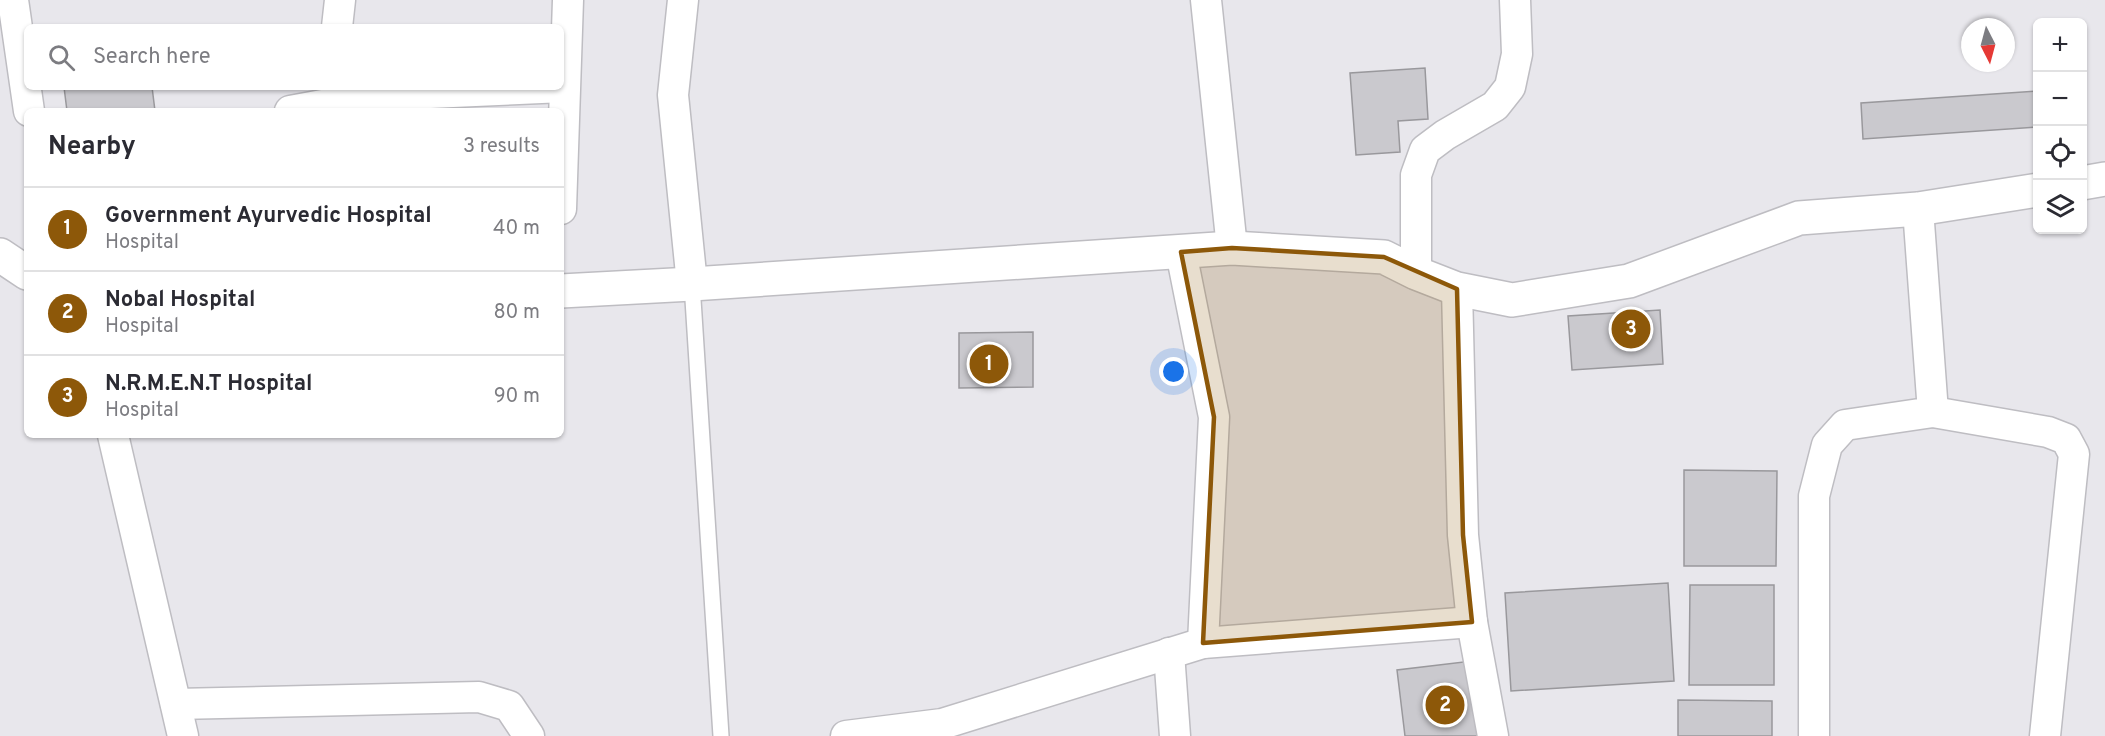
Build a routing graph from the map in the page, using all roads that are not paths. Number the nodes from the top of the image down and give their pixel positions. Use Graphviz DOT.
graph roads {
  1 [pos="13,0"];
  2 [pos="340,0"];
  3 [pos="568,0"];
  4 [pos="683,0"];
  5 [pos="1206,0"];
  6 [pos="1515,0"];
  7 [pos="337,24"];
  8 [pos="24,76"];
  9 [pos="564,87"];
  10 [pos="26,90"];
  11 [pos="497,90"];
  12 [pos="564,90"];
  13 [pos="329,96"];
  14 [pos="29,108"];
  15 [pos="298,108"];
  16 [pos="563,108"];
  17 [pos="2105,179"];
  18 [pos="2087,182"];
  19 [pos="2033,191"];
  20 [pos="1918,209"];
  21 [pos="1232,248"];
  22 [pos="1181,252"];
  23 [pos="0,255"];
  24 [pos="24,271"];
  25 [pos="1416,273"];
  26 [pos="693,284"];
  27 [pos="1457,289"];
  28 [pos="564,291"];
  29 [pos="1933,412"];
  30 [pos="114,438"];
  31 [pos="1472,622"];
  32 [pos="1203,642"];
  33 [pos="1170,653"];
  34 [pos="176,704"];
  35 [pos="183,736"];
  36 [pos="529,736"];
  37 [pos="722,736"];
  38 [pos="846,736"];
  39 [pos="1175,736"];
  40 [pos="1493,736"];
  41 [pos="1814,736"];
  42 [pos="2045,736"];
  1 -- 8 [label="street"];
  2 -- 7 [label="street"];
  3 -- 9 [label="street"];
  4 -- 26 [label="street"];
  5 -- 21 [label="street"];
  6 -- 25 [label="street"];
  10 -- 14 [label="street"];
  11 -- 13 [label="street"];
  12 -- 16 [label="street"];
  13 -- 15 [label="street"];
  17 -- 18 [label="main road"];
  19 -- 20 [label="main road"];
  20 -- 27 [label="main road"];
  20 -- 29 [label="street"];
  21 -- 22 [label="main road"];
  21 -- 25 [label="main road"];
  22 -- 26 [label="main road"];
  22 -- 32 [label="street"];
  23 -- 24 [label="main road"];
  25 -- 27 [label="main road"];
  26 -- 28 [label="main road"];
  26 -- 37 [label="lane"];
  27 -- 31 [label="street"];
  29 -- 41 [label="street"];
  29 -- 42 [label="street"];
  30 -- 34 [label="street"];
  31 -- 32 [label="street"];
  31 -- 40 [label="street"];
  32 -- 33 [label="street"];
  33 -- 38 [label="street"];
  33 -- 39 [label="street"];
  34 -- 35 [label="street"];
  34 -- 36 [label="street"];
}
